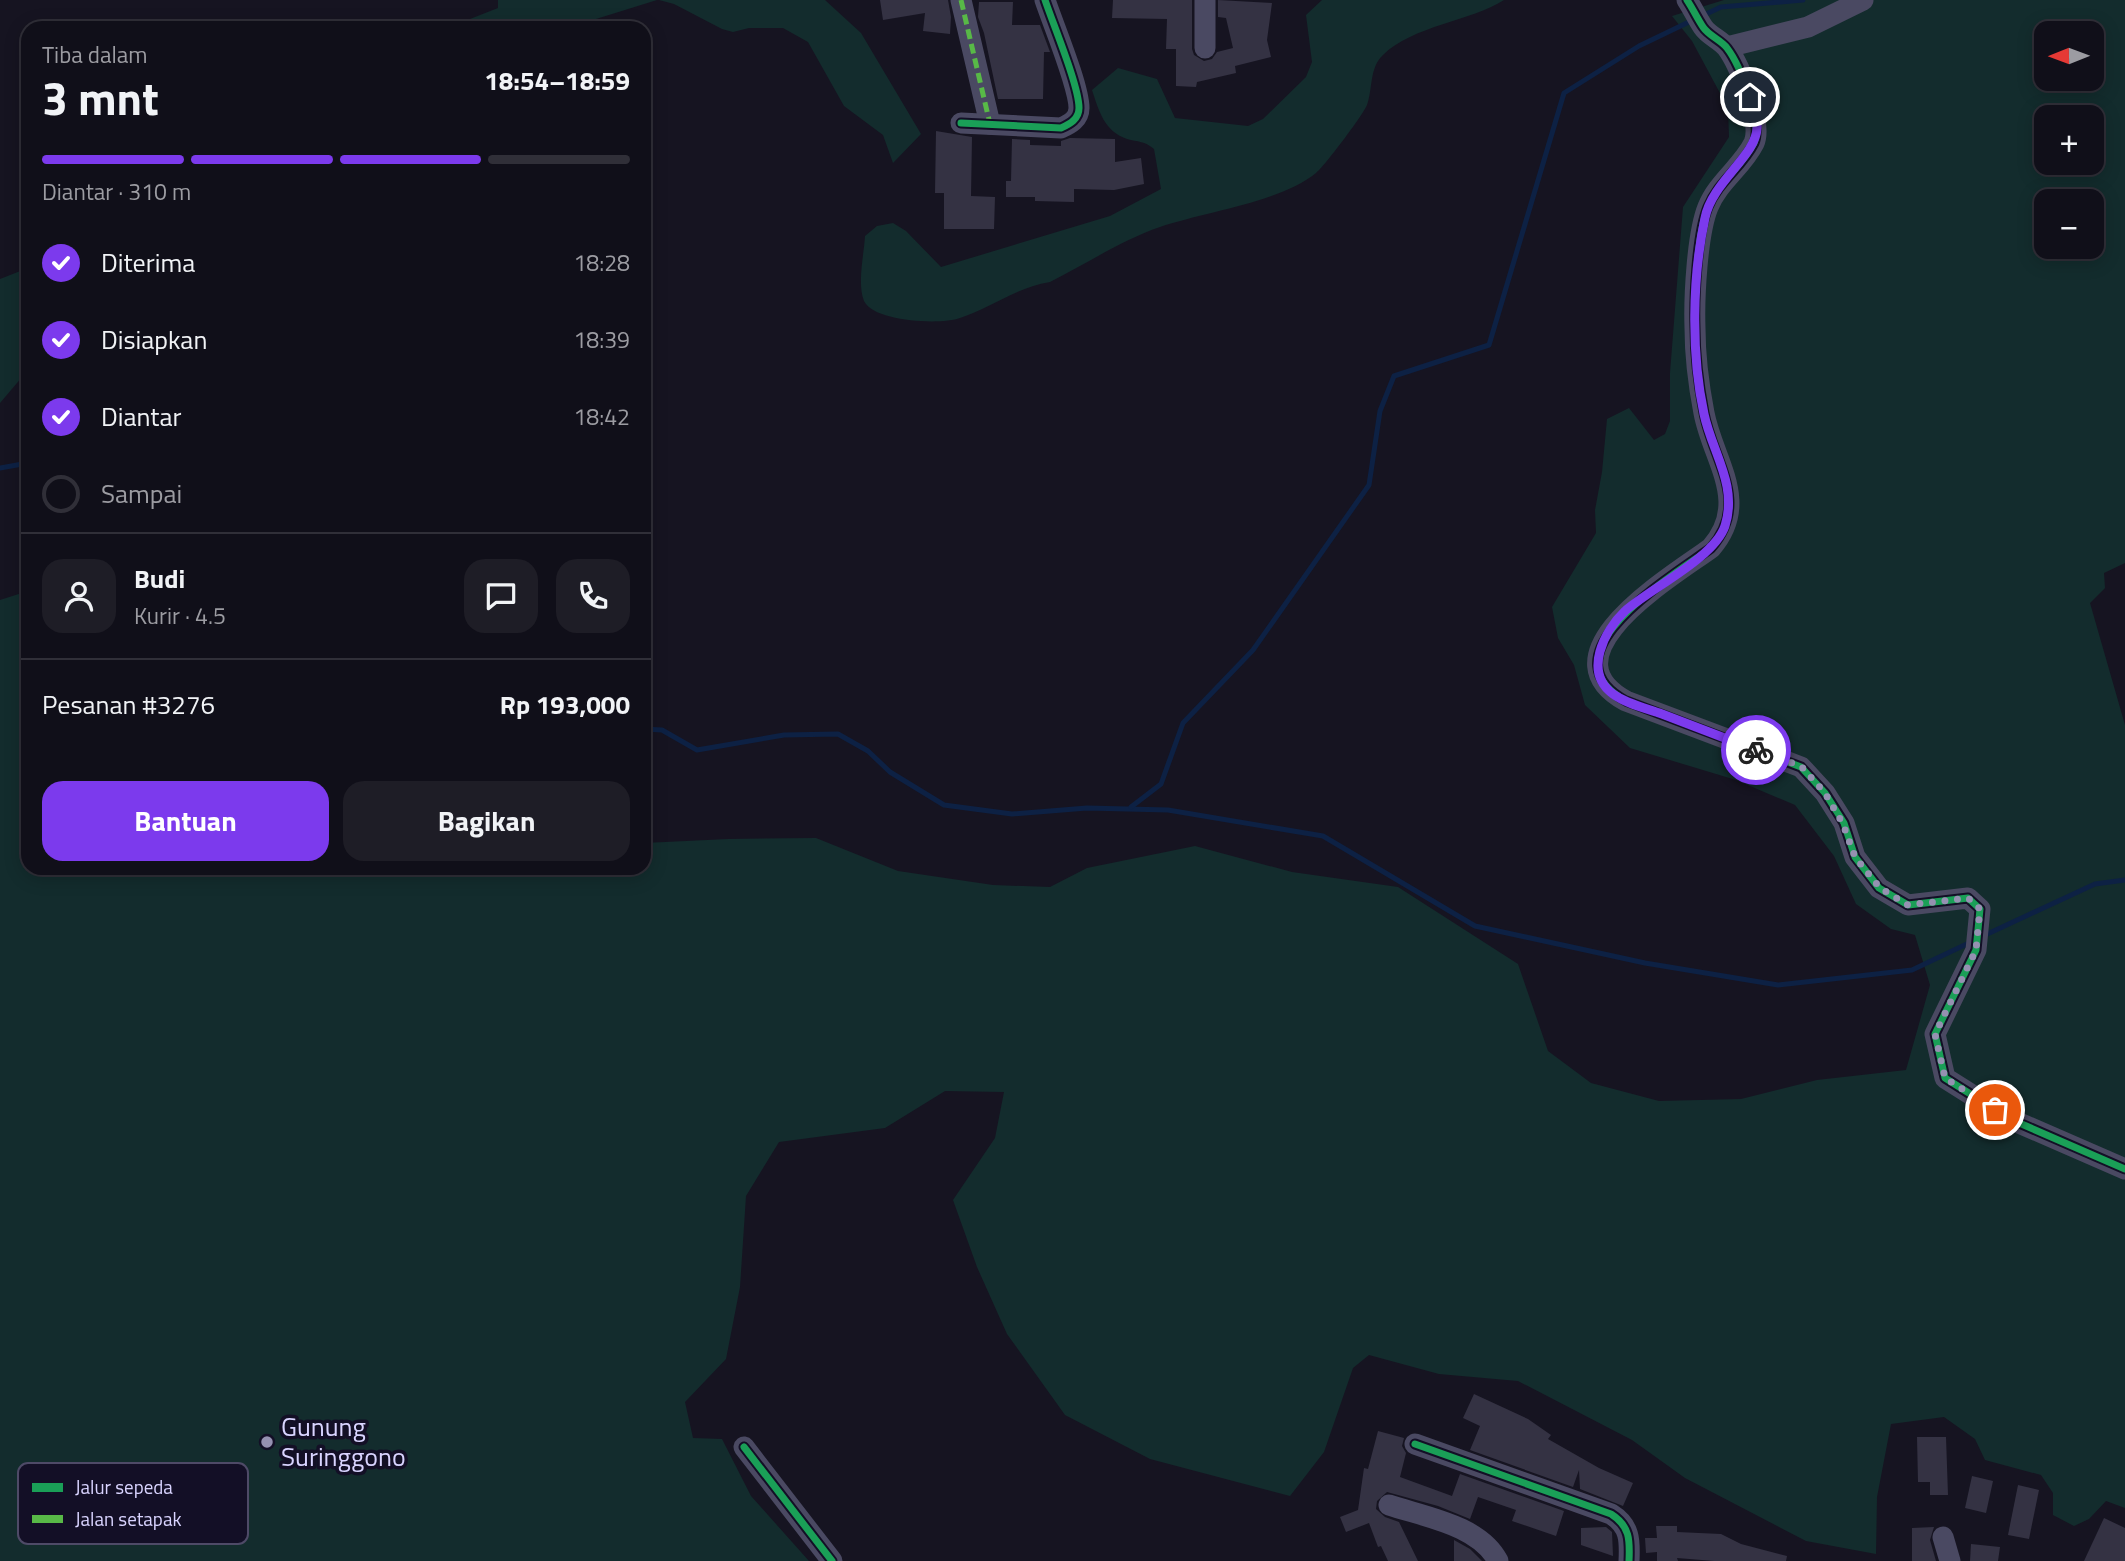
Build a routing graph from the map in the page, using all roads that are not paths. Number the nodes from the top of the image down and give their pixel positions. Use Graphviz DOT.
graph roads {
  1 [pos="961,0"];
  2 [pos="1045,0"];
  3 [pos="1205,0"];
  4 [pos="1863,0"];
  5 [pos="1689,3"];
  6 [pos="1727,47"];
  7 [pos="1205,48"];
  8 [pos="961,123"];
  9 [pos="990,124"];
  10 [pos="2125,1169"];
  11 [pos="1415,1444"];
  12 [pos="744,1447"];
  13 [pos="1389,1505"];
  14 [pos="1943,1537"];
  15 [pos="832,1561"];
  16 [pos="1498,1561"];
  17 [pos="1629,1561"];
  18 [pos="1950,1561"];
  1 -- 9 [label="street"];
  2 -- 9 [label="street"];
  3 -- 7 [label="street"];
  4 -- 6 [label="street"];
  5 -- 6 [label="street"];
  6 -- 10 [label="street"];
  8 -- 9 [label="street"];
  11 -- 17 [label="street"];
  12 -- 15 [label="street"];
  13 -- 16 [label="street"];
  14 -- 18 [label="street"];
}
